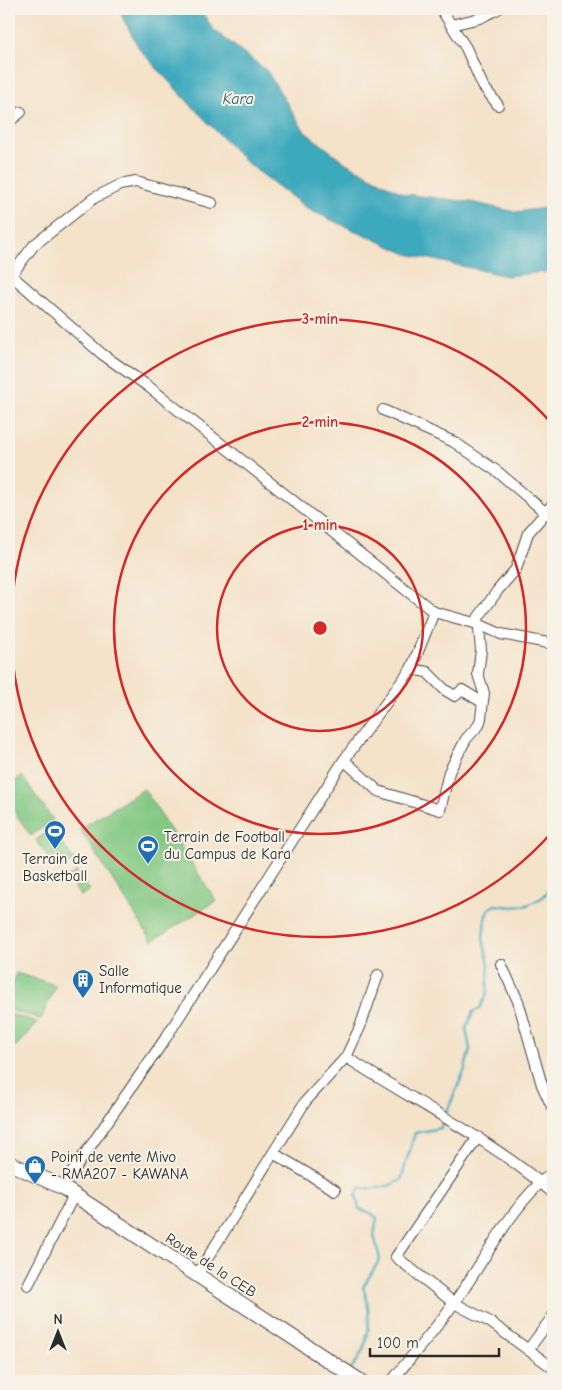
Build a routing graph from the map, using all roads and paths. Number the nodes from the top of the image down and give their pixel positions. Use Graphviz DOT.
graph roads {
  1 [pos="441,9"];
  2 [pos="498,9"];
  3 [pos="451,25"];
  4 [pos="498,105"];
  5 [pos="21,112"];
  6 [pos="9,122"];
  7 [pos="212,204"];
  8 [pos="10,277"];
  9 [pos="383,410"];
  10 [pos="553,504"];
  11 [pos="550,514"];
  12 [pos="434,612"];
  13 [pos="478,624"];
  14 [pos="553,644"];
  15 [pos="411,669"];
  16 [pos="482,702"];
  17 [pos="344,760"];
  18 [pos="501,964"];
  19 [pos="378,975"];
  20 [pos="346,1057"];
  21 [pos="553,1109"];
  22 [pos="478,1137"];
  23 [pos="273,1154"];
  24 [pos="9,1163"];
  25 [pos="553,1172"];
  26 [pos="540,1182"];
  27 [pos="62,1187"];
  28 [pos="335,1190"];
  29 [pos="553,1193"];
  30 [pos="74,1195"];
  31 [pos="196,1275"];
  32 [pos="28,1285"];
  33 [pos="454,1303"];
  34 [pos="553,1316"];
  35 [pos="528,1350"];
  36 [pos="553,1368"];
  37 [pos="352,1376"];
  38 [pos="392,1381"];
  1 -- 3 [label="street"];
  2 -- 3 [label="street"];
  3 -- 4 [label="street"];
  5 -- 6 [label="street"];
  7 -- 8 [label="street"];
  8 -- 12 [label="street"];
  9 -- 11 [label="street"];
  10 -- 11 [label="street"];
  11 -- 13 [label="street"];
  12 -- 13 [label="street"];
  12 -- 15 [label="street"];
  13 -- 14 [label="street"];
  13 -- 16 [label="street"];
  15 -- 16 [label="street"];
  15 -- 17 [label="street"];
  16 -- 17 [label="street"];
  17 -- 27 [label="street"];
  18 -- 21 [label="street"];
  19 -- 20 [label="street"];
  20 -- 22 [label="street"];
  20 -- 23 [label="street"];
  22 -- 26 [label="street"];
  22 -- 33 [label="street"];
  23 -- 28 [label="street"];
  23 -- 31 [label="street"];
  24 -- 27 [label="main road, Route de la CEB"];
  25 -- 26 [label="street"];
  26 -- 29 [label="street"];
  26 -- 33 [label="street"];
  27 -- 30 [label="main road, Route de la CEB"];
  30 -- 31 [label="main road, Route de la CEB"];
  30 -- 32 [label="street"];
  31 -- 37 [label="main road, Route de la CEB"];
  33 -- 35 [label="street"];
  33 -- 38 [label="street"];
  34 -- 35 [label="street"];
  35 -- 36 [label="street"];
}
